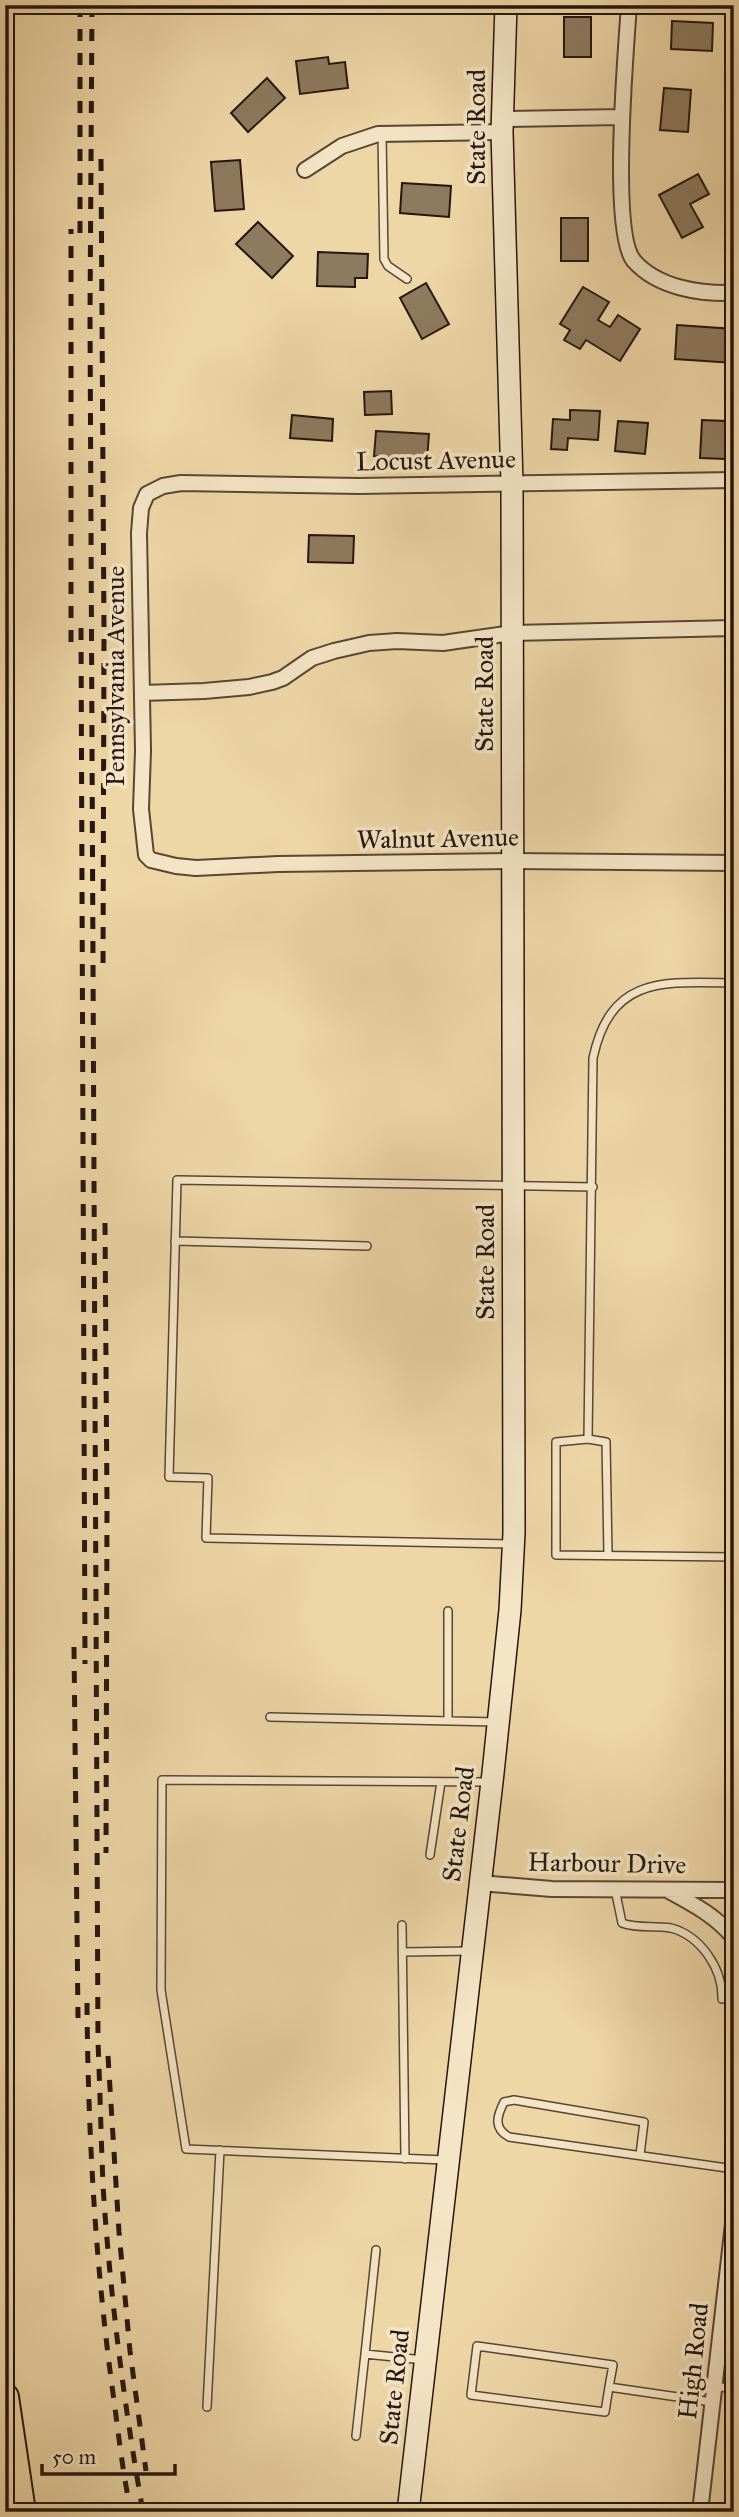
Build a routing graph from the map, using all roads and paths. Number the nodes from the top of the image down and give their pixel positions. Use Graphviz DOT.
graph roads {
  1 [pos="506,5"];
  2 [pos="629,5"];
  3 [pos="621,117"];
  4 [pos="502,125"];
  5 [pos="382,134"];
  6 [pos="305,170"];
  7 [pos="407,279"];
  8 [pos="734,293"];
  9 [pos="734,480"];
  10 [pos="512,483"];
  11 [pos="144,498"];
  12 [pos="734,628"];
  13 [pos="512,632"];
  14 [pos="142,693"];
  15 [pos="146,855"];
  16 [pos="512,862"];
  17 [pos="734,863"];
  18 [pos="734,983"];
  19 [pos="513,1185"];
  20 [pos="593,1187"];
  21 [pos="175,1241"];
  22 [pos="367,1246"];
  23 [pos="588,1440"];
  24 [pos="513,1544"];
  25 [pos="608,1555"];
  26 [pos="734,1557"];
  27 [pos="448,1611"];
  28 [pos="270,1717"];
  29 [pos="449,1721"];
  30 [pos="498,1722"];
  31 [pos="441,1782"];
  32 [pos="492,1782"];
  33 [pos="430,1855"];
  34 [pos="479,1883"];
  35 [pos="664,1888"];
  36 [pos="615,1889"];
  37 [pos="734,1890"];
  38 [pos="402,1925"];
  39 [pos="734,1938"];
  40 [pos="471,1951"];
  41 [pos="402,1952"];
  42 [pos="722,1999"];
  43 [pos="220,2150"];
  44 [pos="640,2155"];
  45 [pos="405,2159"];
  46 [pos="448,2161"];
  47 [pos="734,2169"];
  48 [pos="734,2215"];
  49 [pos="376,2250"];
  50 [pos="365,2354"];
  51 [pos="425,2360"];
  52 [pos="715,2386"];
  53 [pos="609,2388"];
  54 [pos="734,2389"];
  55 [pos="5,2397"];
  56 [pos="713,2402"];
  57 [pos="207,2407"];
  58 [pos="356,2436"];
  59 [pos="22,2512"];
  60 [pos="408,2512"];
  61 [pos="700,2512"];
  1 -- 4 [label="main road, State Road"];
  2 -- 3 [label="street"];
  3 -- 4 [label="street"];
  3 -- 8 [label="street"];
  4 -- 5 [label="street"];
  4 -- 10 [label="main road, State Road"];
  5 -- 6 [label="street"];
  5 -- 7 [label="lane"];
  9 -- 10 [label="street, Locust Avenue"];
  10 -- 11 [label="street, Locust Avenue"];
  10 -- 13 [label="main road, State Road"];
  11 -- 14 [label="street, Pennsylvania Avenue"];
  12 -- 13 [label="street"];
  13 -- 14 [label="street"];
  13 -- 16 [label="main road, State Road"];
  14 -- 15 [label="street, Pennsylvania Avenue"];
  15 -- 16 [label="street, Walnut Avenue"];
  16 -- 17 [label="street, Walnut Avenue"];
  16 -- 19 [label="main road, State Road"];
  18 -- 20 [label="lane"];
  19 -- 20 [label="lane"];
  19 -- 21 [label="lane"];
  19 -- 24 [label="main road, State Road"];
  20 -- 23 [label="lane"];
  21 -- 22 [label="lane"];
  21 -- 24 [label="lane"];
  23 -- 25 [label="lane"];
  23 -- 25 [label="lane"];
  24 -- 30 [label="main road, State Road"];
  25 -- 26 [label="lane"];
  27 -- 29 [label="lane"];
  28 -- 29 [label="lane"];
  29 -- 30 [label="lane"];
  30 -- 32 [label="main road, State Road"];
  31 -- 32 [label="lane"];
  31 -- 33 [label="lane"];
  31 -- 43 [label="lane"];
  32 -- 34 [label="main road, State Road"];
  34 -- 36 [label="street, Harbour Drive"];
  34 -- 40 [label="main road, State Road"];
  35 -- 36 [label="street, Harbour Drive"];
  35 -- 37 [label="street, Harbour Drive"];
  35 -- 39 [label="street"];
  36 -- 42 [label="lane"];
  38 -- 41 [label="lane"];
  40 -- 41 [label="lane"];
  40 -- 46 [label="main road, State Road"];
  41 -- 45 [label="lane"];
  43 -- 45 [label="lane"];
  43 -- 57 [label="lane"];
  44 -- 44 [label="lane"];
  44 -- 47 [label="lane"];
  45 -- 46 [label="lane"];
  46 -- 51 [label="main road, State Road"];
  48 -- 52 [label="street, High Road"];
  49 -- 50 [label="lane"];
  50 -- 51 [label="lane"];
  50 -- 58 [label="lane"];
  51 -- 60 [label="main road, State Road"];
  52 -- 54 [label="lane"];
  52 -- 56 [label="street, High Road"];
  53 -- 53 [label="lane"];
  53 -- 56 [label="lane"];
  55 -- 59 [label="highway"];
  56 -- 61 [label="street, High Road"];
}
